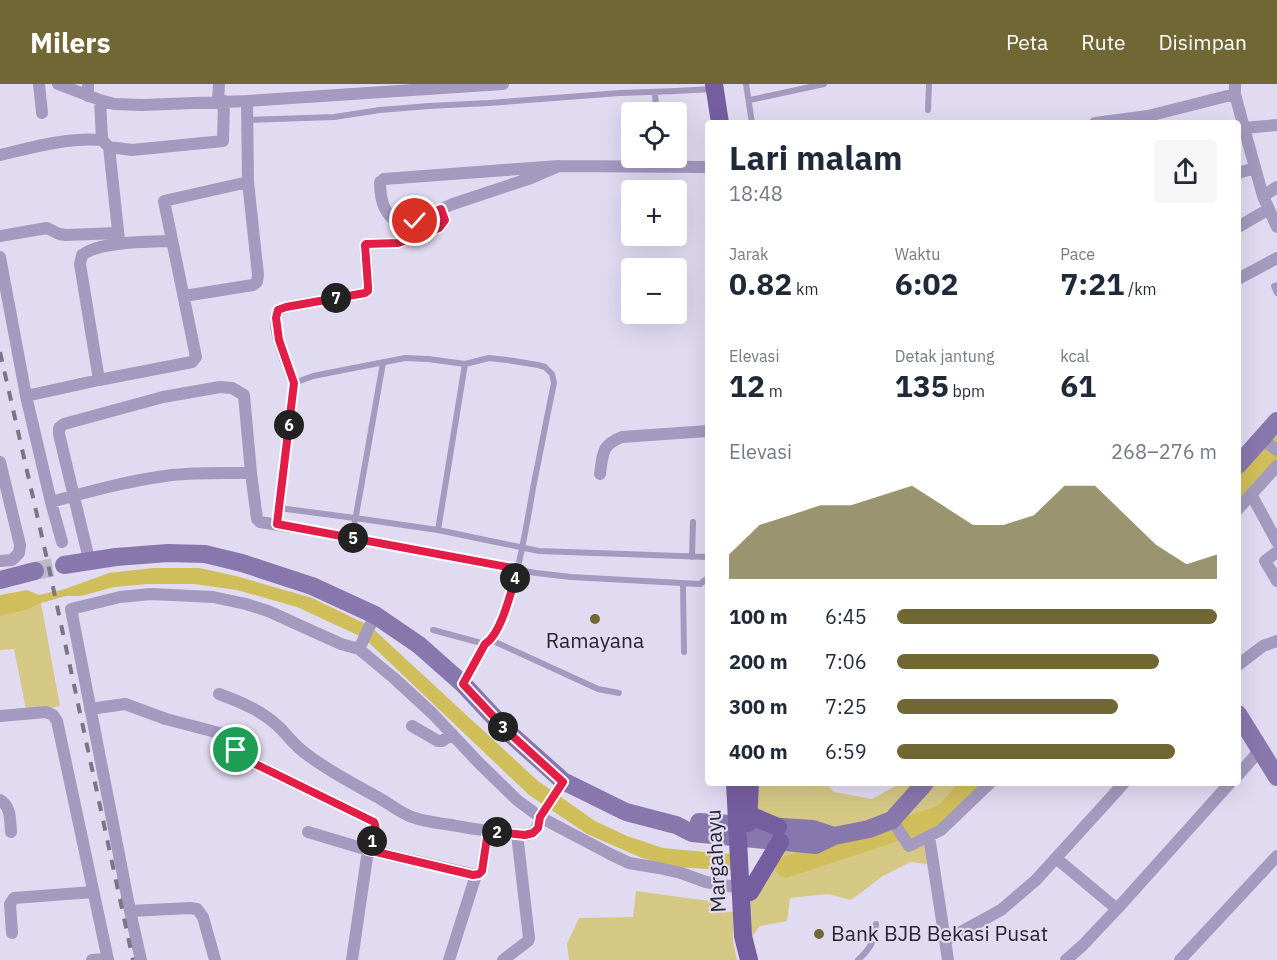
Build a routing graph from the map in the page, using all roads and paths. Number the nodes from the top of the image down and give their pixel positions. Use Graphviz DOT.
graph roads {
  1 [pos="39,84"];
  2 [pos="58,84"];
  3 [pos="219,84"];
  4 [pos="503,84"];
  5 [pos="746,84"];
  6 [pos="824,84"];
  7 [pos="928,84"];
  8 [pos="711,86"];
  9 [pos="392,88"];
  10 [pos="1235,89"];
  11 [pos="655,92"];
  12 [pos="92,94"];
  13 [pos="750,100"];
  14 [pos="221,101"];
  15 [pos="247,101"];
  16 [pos="656,102"];
  17 [pos="928,110"];
  18 [pos="42,113"];
  19 [pos="247,120"];
  20 [pos="712,120"];
  21 [pos="719,120"];
  22 [pos="752,120"];
  23 [pos="1118,120"];
  24 [pos="1277,125"];
  25 [pos="1244,128"];
  26 [pos="106,143"];
  27 [pos="0,155"];
  28 [pos="621,164"];
  29 [pos="687,165"];
  30 [pos="559,166"];
  31 [pos="705,167"];
  32 [pos="1255,168"];
  33 [pos="1241,172"];
  34 [pos="248,182"];
  35 [pos="1277,187"];
  36 [pos="1263,196"];
  37 [pos="441,209"];
  38 [pos="1269,209"];
  39 [pos="1241,225"];
  40 [pos="1277,227"];
  41 [pos="0,236"];
  42 [pos="119,239"];
  43 [pos="172,241"];
  44 [pos="0,257"];
  45 [pos="1277,258"];
  46 [pos="1241,277"];
  47 [pos="1277,285"];
  48 [pos="1277,293"];
  49 [pos="184,296"];
  50 [pos="383,363"];
  51 [pos="465,364"];
  52 [pos="99,380"];
  53 [pos="294,383"];
  54 [pos="26,396"];
  55 [pos="1277,421"];
  56 [pos="705,430"];
  57 [pos="1268,444"];
  58 [pos="0,462"];
  59 [pos="1241,463"];
  60 [pos="1277,466"];
  61 [pos="251,473"];
  62 [pos="600,474"];
  63 [pos="1251,494"];
  64 [pos="74,496"];
  65 [pos="51,502"];
  66 [pos="1241,506"];
  67 [pos="279,508"];
  68 [pos="355,518"];
  69 [pos="693,522"];
  70 [pos="277,524"];
  71 [pos="292,527"];
  72 [pos="438,530"];
  73 [pos="352,538"];
  74 [pos="63,542"];
  75 [pos="1277,542"];
  76 [pos="522,548"];
  77 [pos="87,551"];
  78 [pos="1277,552"];
  79 [pos="705,557"];
  80 [pos="693,558"];
  81 [pos="0,561"];
  82 [pos="64,565"];
  83 [pos="518,569"];
  84 [pos="35,571"];
  85 [pos="0,580"];
  86 [pos="705,580"];
  87 [pos="1277,582"];
  88 [pos="683,584"];
  89 [pos="375,615"];
  90 [pos="433,630"];
  91 [pos="1277,641"];
  92 [pos="488,642"];
  93 [pos="358,650"];
  94 [pos="684,652"];
  95 [pos="1241,662"];
  96 [pos="463,684"];
  97 [pos="619,693"];
  98 [pos="219,694"];
  99 [pos="90,709"];
  100 [pos="0,716"];
  101 [pos="1241,719"];
  102 [pos="412,726"];
  103 [pos="452,734"];
  104 [pos="1261,749"];
  105 [pos="1241,772"];
  106 [pos="1277,777"];
  107 [pos="563,782"];
  108 [pos="735,786"];
  109 [pos="749,786"];
  110 [pos="922,786"];
  111 [pos="987,786"];
  112 [pos="1121,786"];
  113 [pos="1227,786"];
  114 [pos="0,800"];
  115 [pos="540,817"];
  116 [pos="892,820"];
  117 [pos="738,829"];
  118 [pos="488,831"];
  119 [pos="11,832"];
  120 [pos="308,832"];
  121 [pos="517,834"];
  122 [pos="779,834"];
  123 [pos="929,837"];
  124 [pos="368,850"];
  125 [pos="1277,856"];
  126 [pos="1057,859"];
  127 [pos="476,875"];
  128 [pos="745,890"];
  129 [pos="93,892"];
  130 [pos="1117,909"];
  131 [pos="130,911"];
  132 [pos="876,924"];
  133 [pos="12,933"];
  134 [pos="742,936"];
  135 [pos="946,940"];
  136 [pos="108,959"];
  137 [pos="92,960"];
  138 [pos="141,960"];
  139 [pos="215,960"];
  140 [pos="352,960"];
  141 [pos="448,960"];
  142 [pos="503,960"];
  143 [pos="858,960"];
  144 [pos="948,960"];
  145 [pos="1066,960"];
  146 [pos="1180,960"];
  1 -- 18 [label="street"];
  2 -- 12 [label="street"];
  3 -- 14 [label="street"];
  4 -- 9 [label="street"];
  5 -- 13 [label="lane"];
  6 -- 13 [label="lane"];
  7 -- 17 [label="lane"];
  8 -- 11 [label="lane"];
  8 -- 20 [label="main road"];
  8 -- 21 [label="main road"];
  9 -- 15 [label="street"];
  10 -- 23 [label="street"];
  10 -- 25 [label="street"];
  11 -- 16 [label="lane"];
  11 -- 19 [label="lane"];
  12 -- 14 [label="street"];
  12 -- 26 [label="street"];
  13 -- 22 [label="lane"];
  14 -- 15 [label="street"];
  14 -- 26 [label="street"];
  15 -- 19 [label="street"];
  19 -- 34 [label="street"];
  24 -- 25 [label="street"];
  25 -- 32 [label="street"];
  26 -- 27 [label="street"];
  26 -- 42 [label="street"];
  28 -- 30 [label="street"];
  29 -- 31 [label="street"];
  30 -- 37 [label="street"];
  30 -- 37 [label="street"];
  32 -- 33 [label="street"];
  32 -- 36 [label="street"];
  34 -- 43 [label="street"];
  34 -- 49 [label="street"];
  35 -- 36 [label="street"];
  36 -- 38 [label="street"];
  37 -- 53 [label="street"];
  38 -- 39 [label="street"];
  38 -- 40 [label="street"];
  41 -- 42 [label="street"];
  42 -- 43 [label="street"];
  42 -- 52 [label="street"];
  43 -- 49 [label="street"];
  44 -- 54 [label="street"];
  45 -- 46 [label="street"];
  47 -- 48 [label="lane"];
  49 -- 52 [label="street"];
  50 -- 51 [label="lane"];
  50 -- 53 [label="lane"];
  50 -- 68 [label="lane"];
  51 -- 72 [label="lane"];
  51 -- 76 [label="lane"];
  52 -- 54 [label="street"];
  53 -- 67 [label="lane"];
  54 -- 65 [label="street"];
  55 -- 57 [label="street"];
  56 -- 62 [label="street"];
  57 -- 59 [label="street"];
  58 -- 81 [label="street"];
  60 -- 63 [label="street"];
  61 -- 64 [label="street"];
  61 -- 64 [label="street"];
  61 -- 70 [label="street"];
  63 -- 66 [label="street"];
  63 -- 75 [label="street"];
  64 -- 65 [label="street"];
  64 -- 77 [label="street"];
  65 -- 74 [label="street"];
  67 -- 68 [label="lane"];
  67 -- 70 [label="lane"];
  68 -- 72 [label="lane"];
  68 -- 73 [label="lane"];
  69 -- 80 [label="lane"];
  70 -- 71 [label="street"];
  71 -- 73 [label="lane"];
  72 -- 76 [label="lane"];
  73 -- 83 [label="lane"];
  76 -- 80 [label="lane"];
  76 -- 83 [label="lane"];
  78 -- 87 [label="street"];
  79 -- 80 [label="lane"];
  82 -- 89 [label="street"];
  83 -- 88 [label="lane"];
  83 -- 92 [label="lane"];
  84 -- 85 [label="street"];
  86 -- 88 [label="lane"];
  88 -- 94 [label="lane"];
  89 -- 93 [label="street"];
  89 -- 96 [label="street"];
  90 -- 92 [label="lane"];
  91 -- 95 [label="street"];
  92 -- 96 [label="lane"];
  92 -- 97 [label="lane"];
  93 -- 99 [label="street"];
  93 -- 103 [label="street"];
  96 -- 107 [label="street"];
  98 -- 118 [label="street"];
  99 -- 124 [label="street"];
  99 -- 131 [label="street"];
  100 -- 129 [label="street"];
  101 -- 104 [label="street"];
  102 -- 103 [label="street"];
  103 -- 115 [label="street"];
  104 -- 105 [label="street"];
  104 -- 106 [label="street"];
  107 -- 115 [label="path"];
  107 -- 117 [label="street"];
  108 -- 117 [label="main road, Margahayu"];
  109 -- 117 [label="main road"];
  110 -- 116 [label="street"];
  111 -- 123 [label="street"];
  112 -- 126 [label="street"];
  113 -- 130 [label="street"];
  114 -- 119 [label="street"];
  115 -- 121 [label="street"];
  115 -- 128 [label="street"];
  116 -- 122 [label="street"];
  116 -- 123 [label="street"];
  117 -- 122 [label="main road"];
  117 -- 122 [label="street"];
  117 -- 128 [label="main road"];
  118 -- 121 [label="street"];
  118 -- 127 [label="street"];
  120 -- 124 [label="street"];
  121 -- 142 [label="street"];
  122 -- 128 [label="main road"];
  123 -- 135 [label="street"];
  124 -- 127 [label="street"];
  124 -- 140 [label="street"];
  125 -- 146 [label="street"];
  126 -- 130 [label="street"];
  126 -- 135 [label="street"];
  127 -- 141 [label="street"];
  128 -- 134 [label="main road"];
  129 -- 133 [label="street"];
  129 -- 136 [label="street"];
  130 -- 145 [label="street"];
  131 -- 138 [label="street"];
  131 -- 139 [label="street"];
  132 -- 143 [label="lane"];
  135 -- 144 [label="street"];
  136 -- 137 [label="street"];
}
